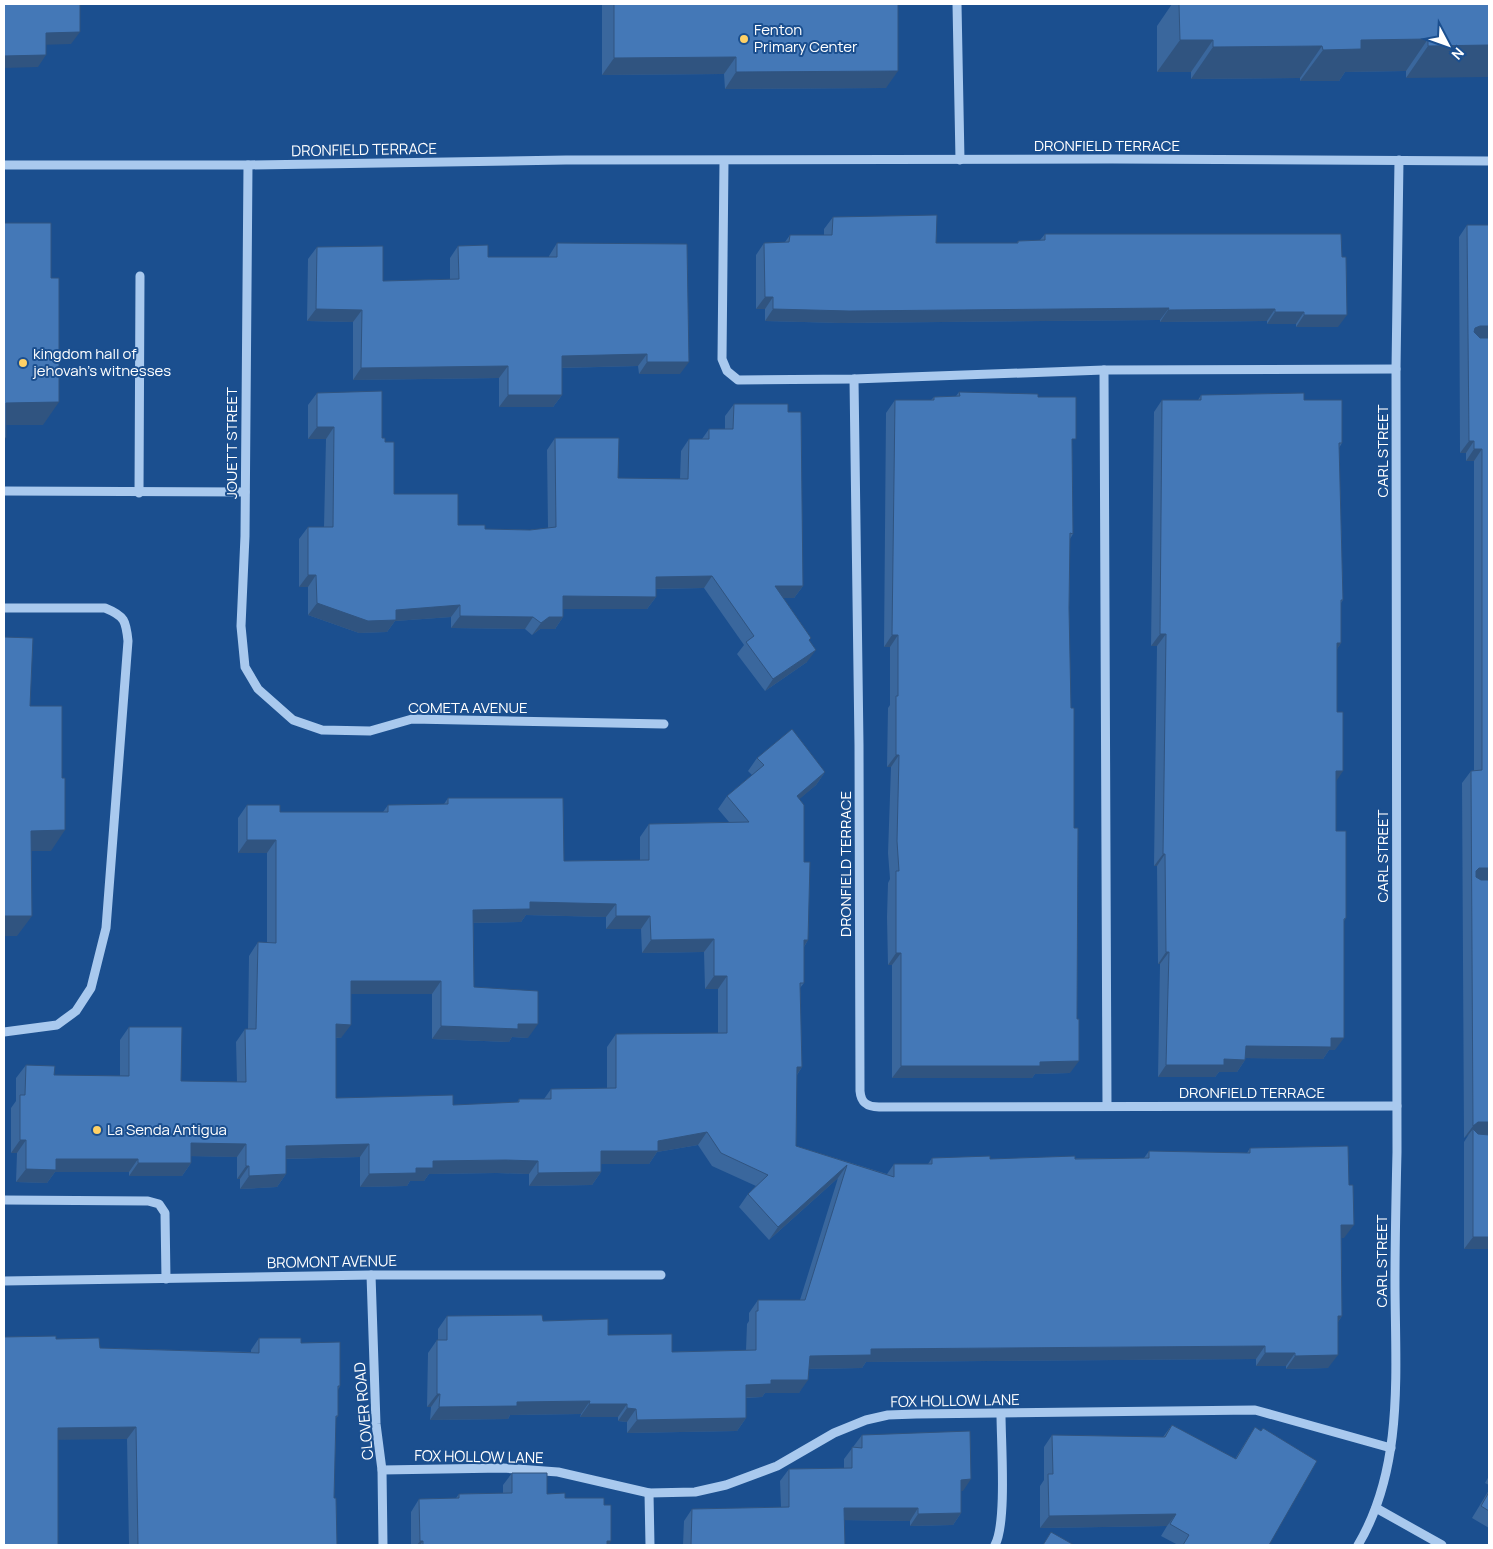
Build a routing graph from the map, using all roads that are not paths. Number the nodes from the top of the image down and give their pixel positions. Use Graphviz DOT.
graph roads {
  1 [pos="957,4"];
  2 [pos="960,160"];
  3 [pos="1399,160"];
  4 [pos="724,161"];
  5 [pos="1489,161"];
  6 [pos="4,165"];
  7 [pos="248,165"];
  8 [pos="140,276"];
  9 [pos="1396,369"];
  10 [pos="1104,370"];
  11 [pos="854,379"];
  12 [pos="4,492"];
  13 [pos="245,492"];
  14 [pos="139,493"];
  15 [pos="4,608"];
  16 [pos="278,709"];
  17 [pos="664,724"];
  18 [pos="4,1032"];
  19 [pos="1107,1106"];
  20 [pos="1397,1106"];
  21 [pos="4,1200"];
  22 [pos="371,1275"];
  23 [pos="661,1275"];
  24 [pos="166,1279"];
  25 [pos="4,1281"];
  26 [pos="1001,1414"];
  27 [pos="1391,1448"];
  28 [pos="382,1470"];
  29 [pos="649,1494"];
  30 [pos="1376,1508"];
  31 [pos="383,1545"];
  32 [pos="650,1545"];
  33 [pos="995,1545"];
  34 [pos="1358,1545"];
  35 [pos="1442,1545"];
  1 -- 2 [label="street"];
  2 -- 3 [label="street, DRONFIELD TERRACE"];
  2 -- 4 [label="street, DRONFIELD TERRACE"];
  3 -- 5 [label="street, DRONFIELD TERRACE"];
  3 -- 9 [label="street, CARL STREET"];
  4 -- 7 [label="street, DRONFIELD TERRACE"];
  4 -- 11 [label="street"];
  6 -- 7 [label="street, DRONFIELD TERRACE"];
  7 -- 13 [label="street, JOUETT STREET"];
  8 -- 14 [label="street"];
  9 -- 10 [label="street"];
  9 -- 20 [label="street, CARL STREET"];
  10 -- 11 [label="street"];
  10 -- 19 [label="street"];
  11 -- 19 [label="street, DRONFIELD TERRACE"];
  12 -- 14 [label="street"];
  13 -- 14 [label="street"];
  13 -- 16 [label="street, JOUETT STREET"];
  15 -- 18 [label="street"];
  16 -- 17 [label="street, COMETA AVENUE"];
  19 -- 20 [label="street, DRONFIELD TERRACE"];
  20 -- 27 [label="street, CARL STREET"];
  21 -- 24 [label="street"];
  22 -- 23 [label="street, BROMONT AVENUE"];
  22 -- 24 [label="street, BROMONT AVENUE"];
  22 -- 28 [label="street, CLOVER ROAD"];
  24 -- 25 [label="street, BROMONT AVENUE"];
  26 -- 27 [label="street, FOX HOLLOW LANE"];
  26 -- 29 [label="street, FOX HOLLOW LANE"];
  26 -- 33 [label="street"];
  27 -- 30 [label="street, CARL STREET"];
  28 -- 29 [label="street, FOX HOLLOW LANE"];
  28 -- 31 [label="street, CLOVER ROAD"];
  29 -- 32 [label="street"];
  30 -- 34 [label="street, CARL STREET"];
  30 -- 35 [label="street"];
}
